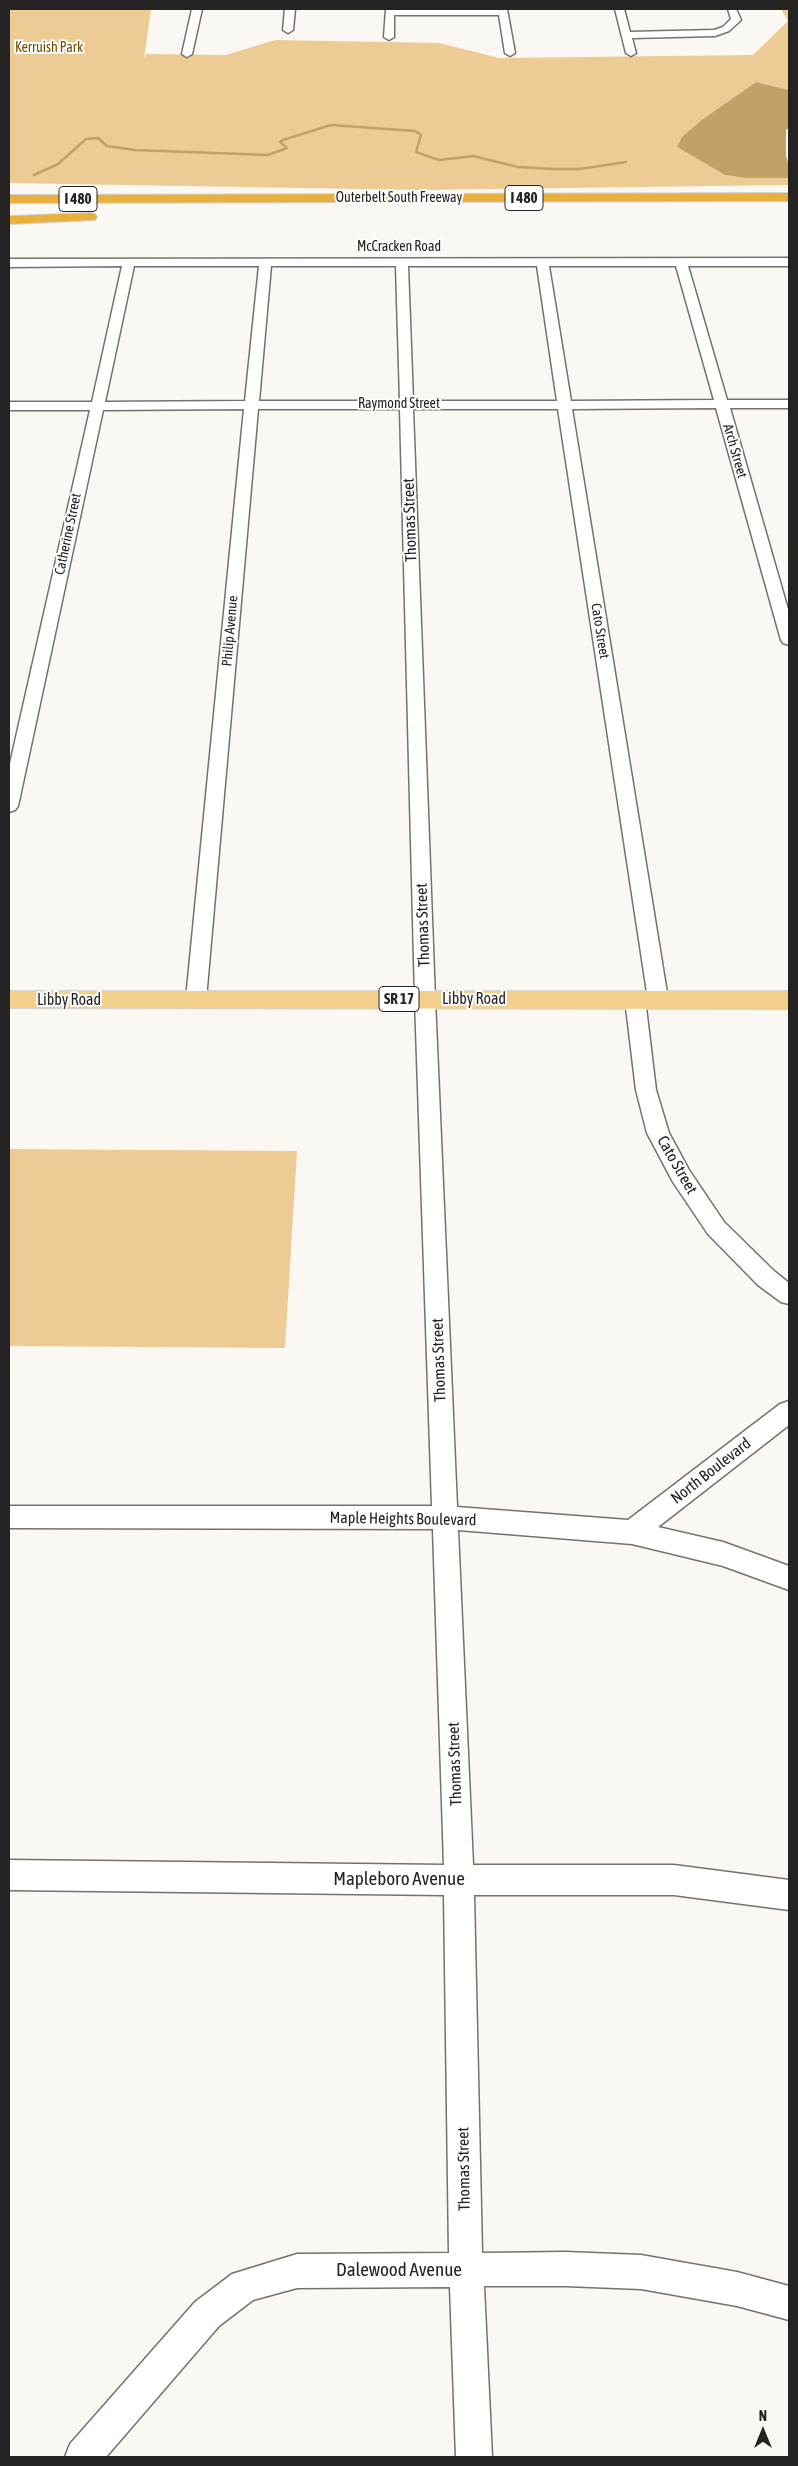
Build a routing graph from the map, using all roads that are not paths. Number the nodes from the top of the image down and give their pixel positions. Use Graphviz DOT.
graph roads {
  1 [pos="197,9"];
  2 [pos="290,9"];
  3 [pos="619,9"];
  4 [pos="503,10"];
  5 [pos="732,10"];
  6 [pos="390,11"];
  7 [pos="288,30"];
  8 [pos="626,35"];
  9 [pos="389,37"];
  10 [pos="510,53"];
  11 [pos="631,53"];
  12 [pos="187,54"];
  13 [pos="9,192"];
  14 [pos="789,197"];
  15 [pos="146,198"];
  16 [pos="9,199"];
  17 [pos="409,209"];
  18 [pos="789,209"];
  19 [pos="9,210"];
  20 [pos="359,212"];
  21 [pos="106,217"];
  22 [pos="9,220"];
  23 [pos="129,262"];
  24 [pos="265,262"];
  25 [pos="402,262"];
  26 [pos="542,262"];
  27 [pos="681,262"];
  28 [pos="789,262"];
  29 [pos="9,263"];
  30 [pos="251,404"];
  31 [pos="406,404"];
  32 [pos="564,404"];
  33 [pos="722,404"];
  34 [pos="789,404"];
  35 [pos="96,405"];
  36 [pos="9,406"];
  37 [pos="789,640"];
  38 [pos="9,806"];
  39 [pos="425,998"];
  40 [pos="647,999"];
  41 [pos="9,1000"];
  42 [pos="196,1000"];
  43 [pos="789,1000"];
  44 [pos="789,1295"];
  45 [pos="789,1411"];
  46 [pos="9,1517"];
  47 [pos="445,1518"];
  48 [pos="632,1532"];
  49 [pos="789,1578"];
  50 [pos="9,1875"];
  51 [pos="459,1880"];
  52 [pos="789,1895"];
  53 [pos="466,2270"];
  54 [pos="789,2303"];
  55 [pos="83,2457"];
  56 [pos="474,2457"];
  1 -- 12 [label="street"];
  2 -- 7 [label="street"];
  3 -- 8 [label="street"];
  4 -- 6 [label="street"];
  4 -- 10 [label="street"];
  5 -- 8 [label="street"];
  6 -- 9 [label="street"];
  8 -- 11 [label="street"];
  13 -- 15 [label="highway"];
  14 -- 15 [label="highway, Outerbelt South Freeway / I 480"];
  15 -- 16 [label="highway, Outerbelt South Freeway / I 480"];
  17 -- 18 [label="highway, Outerbelt South Freeway / I 480"];
  17 -- 19 [label="highway, Outerbelt South Freeway / I 480"];
  17 -- 20 [label="highway"];
  21 -- 22 [label="highway"];
  23 -- 24 [label="street, McCracken Road"];
  23 -- 29 [label="street, McCracken Road"];
  23 -- 35 [label="street, Catherine Street"];
  24 -- 25 [label="street, McCracken Road"];
  24 -- 30 [label="street, Philip Avenue"];
  25 -- 26 [label="street, McCracken Road"];
  25 -- 31 [label="street, Thomas Street"];
  26 -- 27 [label="street, McCracken Road"];
  26 -- 32 [label="street, Cato Street"];
  27 -- 28 [label="street, McCracken Road"];
  27 -- 33 [label="street, Arch Street"];
  30 -- 31 [label="street, Raymond Street"];
  30 -- 35 [label="street, Raymond Street"];
  30 -- 42 [label="street, Philip Avenue"];
  31 -- 32 [label="street, Raymond Street"];
  31 -- 39 [label="street, Thomas Street"];
  32 -- 33 [label="street, Raymond Street"];
  32 -- 40 [label="street, Cato Street"];
  33 -- 34 [label="street, Raymond Street"];
  33 -- 37 [label="street, Arch Street"];
  35 -- 36 [label="street, Raymond Street"];
  35 -- 38 [label="street, Catherine Street"];
  39 -- 40 [label="main road, Libby Road / SR 17"];
  39 -- 42 [label="main road, Libby Road / SR 17"];
  39 -- 47 [label="street, Thomas Street"];
  40 -- 43 [label="main road, Libby Road / SR 17"];
  40 -- 44 [label="street, Cato Street"];
  41 -- 42 [label="main road, Libby Road / SR 17"];
  45 -- 48 [label="street, North Boulevard"];
  46 -- 47 [label="street, Maple Heights Boulevard"];
  47 -- 48 [label="street, Maple Heights Boulevard"];
  47 -- 51 [label="street, Thomas Street"];
  48 -- 49 [label="street, Maple Heights Boulevard"];
  50 -- 51 [label="street, Mapleboro Avenue"];
  51 -- 52 [label="street, Mapleboro Avenue"];
  51 -- 53 [label="street, Thomas Street"];
  53 -- 54 [label="street, Dalewood Avenue"];
  53 -- 55 [label="street, Dalewood Avenue"];
  53 -- 56 [label="street, Thomas Street"];
}
